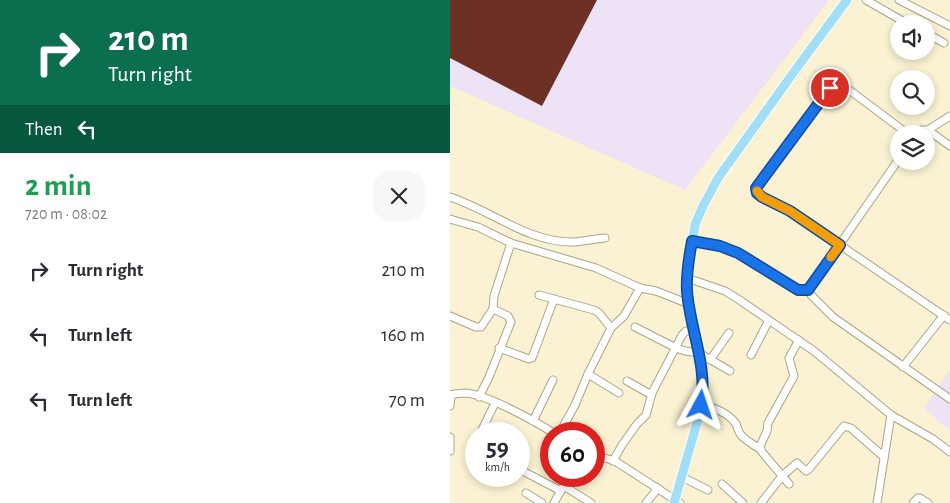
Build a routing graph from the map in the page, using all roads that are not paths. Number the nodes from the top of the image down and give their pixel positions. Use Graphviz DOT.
graph roads {
  1 [pos="847,0"];
  2 [pos="866,0"];
  3 [pos="899,0"];
  4 [pos="892,15"];
  5 [pos="950,26"];
  6 [pos="935,38"];
  7 [pos="944,43"];
  8 [pos="950,116"];
  9 [pos="896,125"];
  10 [pos="935,126"];
  11 [pos="935,135"];
  12 [pos="950,146"];
  13 [pos="891,170"];
  14 [pos="450,197"];
  15 [pos="450,219"];
  16 [pos="605,238"];
  17 [pos="692,241"];
  18 [pos="511,244"];
  19 [pos="840,245"];
  20 [pos="687,278"];
  21 [pos="640,288"];
  22 [pos="808,290"];
  23 [pos="539,295"];
  24 [pos="554,299"];
  25 [pos="689,304"];
  26 [pos="493,309"];
  27 [pos="450,316"];
  28 [pos="947,317"];
  29 [pos="770,320"];
  30 [pos="635,326"];
  31 [pos="611,328"];
  32 [pos="694,330"];
  33 [pos="729,333"];
  34 [pos="799,340"];
  35 [pos="500,348"];
  36 [pos="676,348"];
  37 [pos="699,353"];
  38 [pos="751,355"];
  39 [pos="710,360"];
  40 [pos="903,368"];
  41 [pos="730,371"];
  42 [pos="588,374"];
  43 [pos="553,380"];
  44 [pos="627,381"];
  45 [pos="619,393"];
  46 [pos="652,393"];
  47 [pos="451,395"];
  48 [pos="479,397"];
  49 [pos="950,399"];
  50 [pos="495,403"];
  51 [pos="701,405"];
  52 [pos="450,406"];
  53 [pos="891,415"];
  54 [pos="533,421"];
  55 [pos="486,422"];
  56 [pos="564,422"];
  57 [pos="540,425"];
  58 [pos="450,437"];
  59 [pos="760,449"];
  60 [pos="450,451"];
  61 [pos="950,452"];
  62 [pos="884,457"];
  63 [pos="605,458"];
  64 [pos="613,461"];
  65 [pos="530,474"];
  66 [pos="782,476"];
  67 [pos="682,477"];
  68 [pos="722,484"];
  69 [pos="790,484"];
  70 [pos="562,488"];
  71 [pos="658,488"];
  72 [pos="708,490"];
  73 [pos="526,493"];
  74 [pos="676,502"];
  75 [pos="542,503"];
  76 [pos="554,503"];
  77 [pos="591,503"];
  78 [pos="646,503"];
  79 [pos="743,503"];
  80 [pos="762,503"];
  81 [pos="877,503"];
  82 [pos="913,503"];
  83 [pos="928,503"];
  1 -- 17 [label="main road"];
  2 -- 4 [label="street"];
  3 -- 5 [label="street"];
  6 -- 7 [label="street"];
  8 -- 10 [label="street"];
  9 -- 19 [label="street"];
  11 -- 12 [label="street"];
  13 -- 19 [label="street"];
  14 -- 16 [label="street"];
  15 -- 18 [label="street"];
  17 -- 20 [label="main road"];
  17 -- 22 [label="street"];
  18 -- 21 [label="street"];
  18 -- 26 [label="street"];
  19 -- 22 [label="street"];
  19 -- 28 [label="street"];
  20 -- 25 [label="main road"];
  20 -- 29 [label="street"];
  21 -- 25 [label="street"];
  21 -- 31 [label="street"];
  22 -- 40 [label="street"];
  23 -- 24 [label="street"];
  24 -- 31 [label="street"];
  24 -- 35 [label="street"];
  25 -- 32 [label="main road"];
  26 -- 27 [label="street"];
  26 -- 35 [label="street"];
  28 -- 40 [label="street"];
  29 -- 34 [label="street"];
  29 -- 38 [label="street"];
  30 -- 36 [label="street"];
  31 -- 42 [label="street"];
  32 -- 36 [label="street"];
  32 -- 37 [label="main road"];
  33 -- 39 [label="street"];
  34 -- 53 [label="street"];
  34 -- 59 [label="street"];
  35 -- 48 [label="street"];
  36 -- 37 [label="street"];
  36 -- 46 [label="street"];
  37 -- 39 [label="street"];
  37 -- 51 [label="main road"];
  39 -- 41 [label="street"];
  40 -- 49 [label="street"];
  42 -- 45 [label="street"];
  42 -- 56 [label="street"];
  43 -- 54 [label="street"];
  44 -- 46 [label="street"];
  46 -- 64 [label="street"];
  47 -- 48 [label="street"];
  47 -- 52 [label="street"];
  48 -- 50 [label="street"];
  50 -- 54 [label="street"];
  50 -- 55 [label="street"];
  51 -- 59 [label="street"];
  51 -- 67 [label="main road"];
  53 -- 61 [label="street"];
  53 -- 62 [label="street"];
  54 -- 57 [label="street"];
  58 -- 60 [label="street"];
  59 -- 66 [label="street"];
  62 -- 66 [label="street"];
  62 -- 81 [label="street"];
  63 -- 64 [label="street"];
  64 -- 71 [label="street"];
  65 -- 70 [label="street"];
  66 -- 69 [label="street"];
  66 -- 80 [label="street"];
  67 -- 72 [label="street"];
  67 -- 74 [label="main road"];
  68 -- 79 [label="street"];
  70 -- 76 [label="street"];
  70 -- 77 [label="street"];
  71 -- 74 [label="street"];
  71 -- 78 [label="street"];
  73 -- 75 [label="street"];
  82 -- 83 [label="street"];
}
